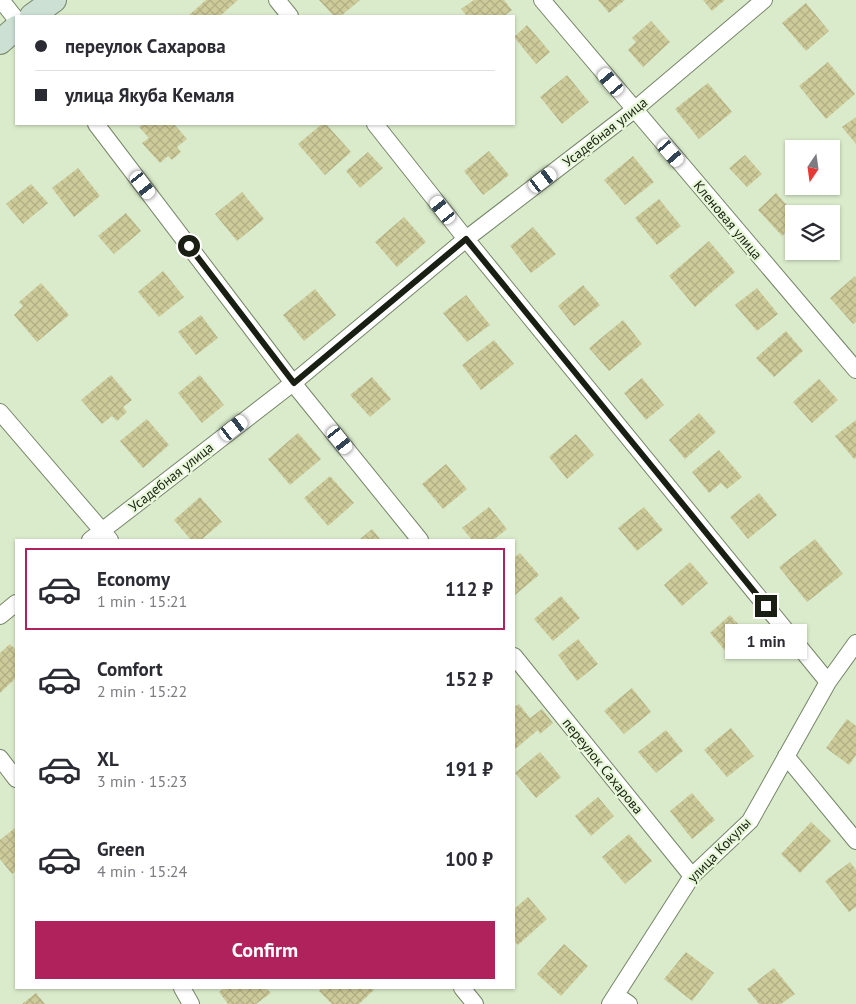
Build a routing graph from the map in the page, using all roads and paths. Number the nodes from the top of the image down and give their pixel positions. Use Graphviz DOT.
graph roads {
  1 [pos="1,0"];
  2 [pos="54,0"];
  3 [pos="277,0"];
  4 [pos="542,0"];
  5 [pos="764,0"];
  6 [pos="33,15"];
  7 [pos="289,15"];
  8 [pos="15,18"];
  9 [pos="15,29"];
  10 [pos="0,42"];
  11 [pos="634,110"];
  12 [pos="97,125"];
  13 [pos="376,125"];
  14 [pos="466,239"];
  15 [pos="856,370"];
  16 [pos="294,383"];
  17 [pos="0,412"];
  18 [pos="101,537"];
  19 [pos="419,539"];
  20 [pos="15,604"];
  21 [pos="0,616"];
  22 [pos="856,643"];
  23 [pos="515,657"];
  24 [pos="828,682"];
  25 [pos="786,756"];
  26 [pos="0,758"];
  27 [pos="15,777"];
  28 [pos="856,841"];
  29 [pos="692,876"];
  30 [pos="183,989"];
  31 [pos="463,989"];
  32 [pos="618,1001"];
  33 [pos="191,1004"];
  34 [pos="476,1004"];
  1 -- 8 [label="street"];
  2 -- 6 [label="street"];
  3 -- 7 [label="street"];
  4 -- 11 [label="street, Кленовая улица"];
  5 -- 11 [label="street, Усадебная улица"];
  9 -- 10 [label="street"];
  11 -- 14 [label="street, Усадебная улица"];
  11 -- 15 [label="street, Кленовая улица"];
  12 -- 16 [label="street"];
  13 -- 14 [label="street"];
  14 -- 16 [label="street, Усадебная улица"];
  14 -- 24 [label="street"];
  16 -- 18 [label="street, Усадебная улица"];
  16 -- 19 [label="street"];
  17 -- 18 [label="street"];
  20 -- 21 [label="street"];
  22 -- 24 [label="street, улица Кокулы"];
  23 -- 29 [label="street, переулок Сахарова"];
  24 -- 25 [label="street, улица Кокулы"];
  25 -- 28 [label="street"];
  25 -- 29 [label="street, улица Кокулы"];
  26 -- 27 [label="street"];
  29 -- 32 [label="street, улица Кокулы"];
  30 -- 33 [label="street"];
  31 -- 34 [label="street"];
}
